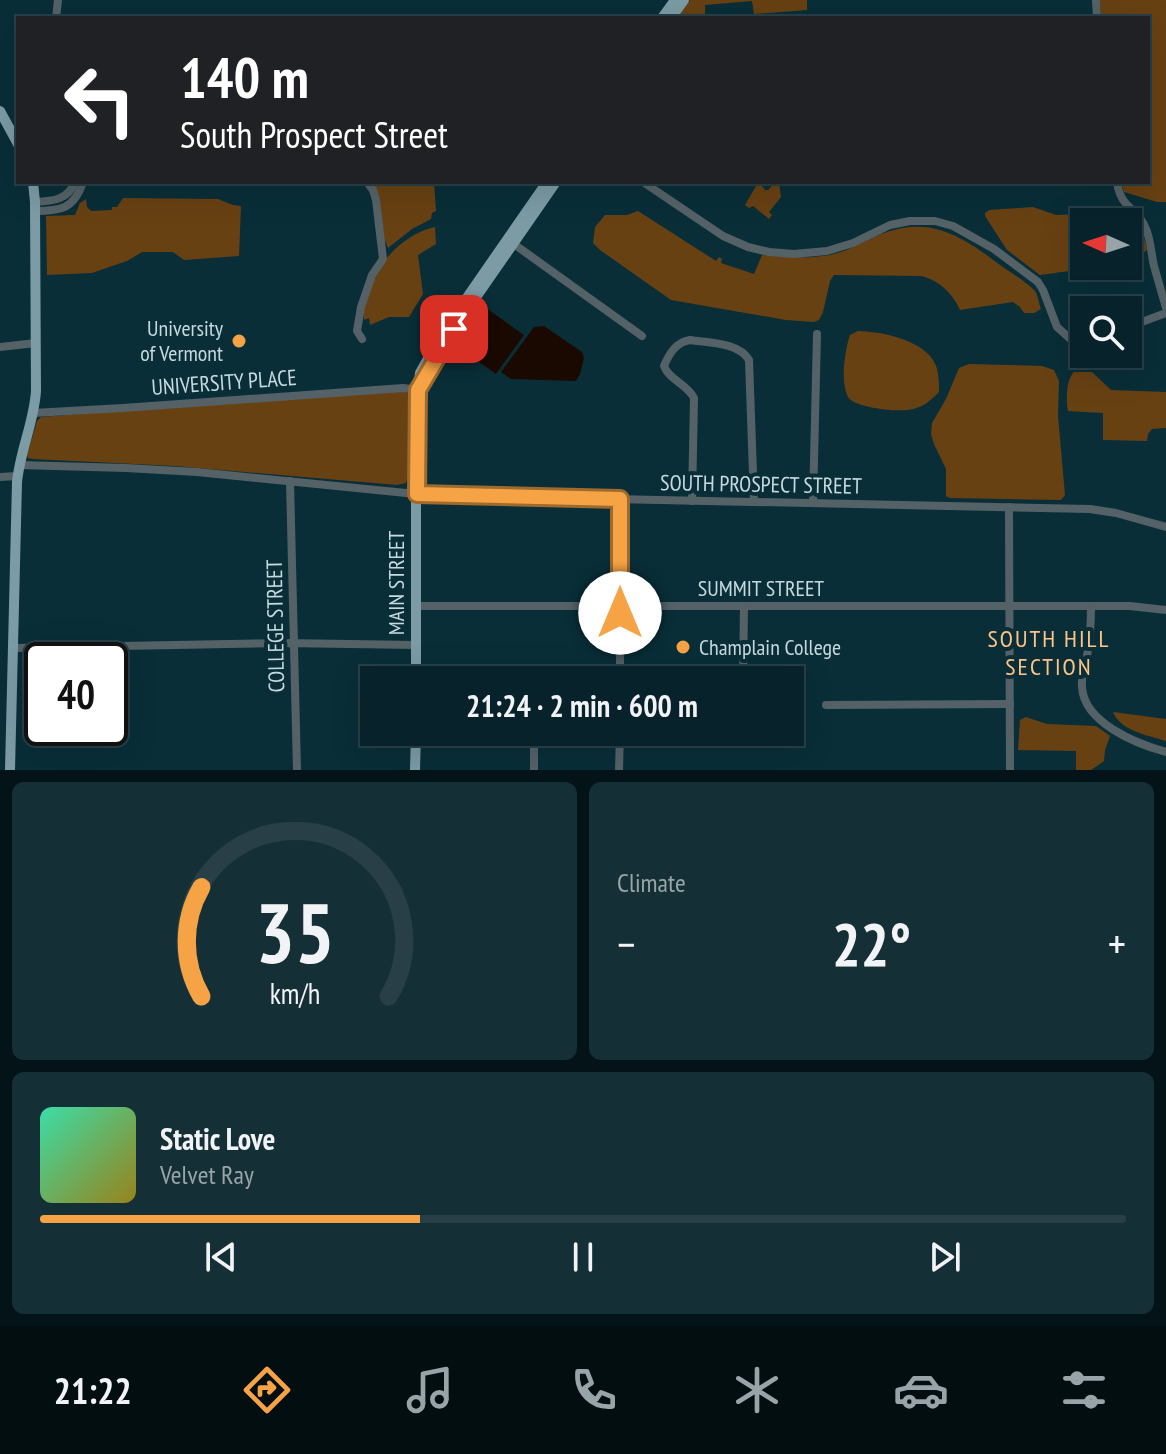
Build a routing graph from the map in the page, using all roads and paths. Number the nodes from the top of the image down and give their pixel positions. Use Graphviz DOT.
graph roads {
  1 [pos="0,113"];
  2 [pos="16,141"];
  3 [pos="33,184"];
  4 [pos="74,184"];
  5 [pos="82,184"];
  6 [pos="368,184"];
  7 [pos="546,184"];
  8 [pos="554,184"];
  9 [pos="646,184"];
  10 [pos="1117,184"];
  11 [pos="35,206"];
  12 [pos="510,242"];
  13 [pos="1166,311"];
  14 [pos="1142,322"];
  15 [pos="817,334"];
  16 [pos="642,336"];
  17 [pos="362,339"];
  18 [pos="1070,339"];
  19 [pos="36,343"];
  20 [pos="0,347"];
  21 [pos="418,390"];
  22 [pos="33,413"];
  23 [pos="18,470"];
  24 [pos="0,477"];
  25 [pos="290,481"];
  26 [pos="417,494"];
  27 [pos="620,499"];
  28 [pos="692,501"];
  29 [pos="754,502"];
  30 [pos="813,503"];
  31 [pos="1009,507"];
  32 [pos="1166,527"];
  33 [pos="416,606"];
  34 [pos="620,606"];
  35 [pos="744,606"];
  36 [pos="1010,606"];
  37 [pos="1091,606"];
  38 [pos="1166,610"];
  39 [pos="294,643"];
  40 [pos="416,645"];
  41 [pos="13,648"];
  42 [pos="416,666"];
  43 [pos="620,666"];
  44 [pos="743,666"];
  45 [pos="1010,704"];
  46 [pos="826,705"];
  47 [pos="416,746"];
  48 [pos="534,746"];
  49 [pos="620,746"];
  50 [pos="1166,752"];
  51 [pos="10,770"];
  52 [pos="297,770"];
  53 [pos="415,770"];
  54 [pos="534,770"];
  55 [pos="619,770"];
  56 [pos="1010,770"];
  1 -- 2 [label="main road"];
  3 -- 11 [label="main road"];
  4 -- 11 [label="street"];
  5 -- 11 [label="street"];
  6 -- 17 [label="street"];
  7 -- 12 [label="main road, MAIN STREET"];
  8 -- 12 [label="main road, MAIN STREET"];
  9 -- 18 [label="street"];
  10 -- 13 [label="street"];
  11 -- 19 [label="main road"];
  12 -- 16 [label="street"];
  12 -- 21 [label="main road, MAIN STREET"];
  13 -- 14 [label="street"];
  15 -- 30 [label="street"];
  19 -- 20 [label="street"];
  19 -- 22 [label="main road"];
  21 -- 22 [label="street, UNIVERSITY PLACE"];
  21 -- 26 [label="main road, MAIN STREET"];
  22 -- 23 [label="main road"];
  23 -- 24 [label="street, SOUTH PROSPECT STREET"];
  23 -- 25 [label="street, SOUTH PROSPECT STREET"];
  23 -- 41 [label="main road"];
  25 -- 26 [label="street, SOUTH PROSPECT STREET"];
  25 -- 39 [label="street, COLLEGE STREET"];
  26 -- 27 [label="street, SOUTH PROSPECT STREET"];
  26 -- 33 [label="main road, MAIN STREET"];
  27 -- 28 [label="street, SOUTH PROSPECT STREET"];
  27 -- 34 [label="street"];
  28 -- 29 [label="street, SOUTH PROSPECT STREET"];
  28 -- 29 [label="street"];
  29 -- 30 [label="street, SOUTH PROSPECT STREET"];
  30 -- 31 [label="street, SOUTH PROSPECT STREET"];
  31 -- 32 [label="street, SOUTH PROSPECT STREET"];
  31 -- 36 [label="street"];
  33 -- 34 [label="street, SUMMIT STREET"];
  33 -- 40 [label="main road, MAIN STREET"];
  34 -- 35 [label="street, SUMMIT STREET"];
  34 -- 43 [label="street"];
  35 -- 36 [label="street, SUMMIT STREET"];
  35 -- 44 [label="street"];
  36 -- 37 [label="street, SUMMIT STREET"];
  36 -- 45 [label="street"];
  37 -- 38 [label="street, SUMMIT STREET"];
  37 -- 50 [label="street"];
  39 -- 40 [label="street"];
  39 -- 41 [label="street"];
  39 -- 52 [label="street, COLLEGE STREET"];
  40 -- 42 [label="main road, MAIN STREET"];
  41 -- 51 [label="main road"];
  45 -- 46 [label="street"];
  45 -- 56 [label="street"];
  47 -- 53 [label="main road"];
  48 -- 54 [label="street"];
  49 -- 55 [label="street"];
}
